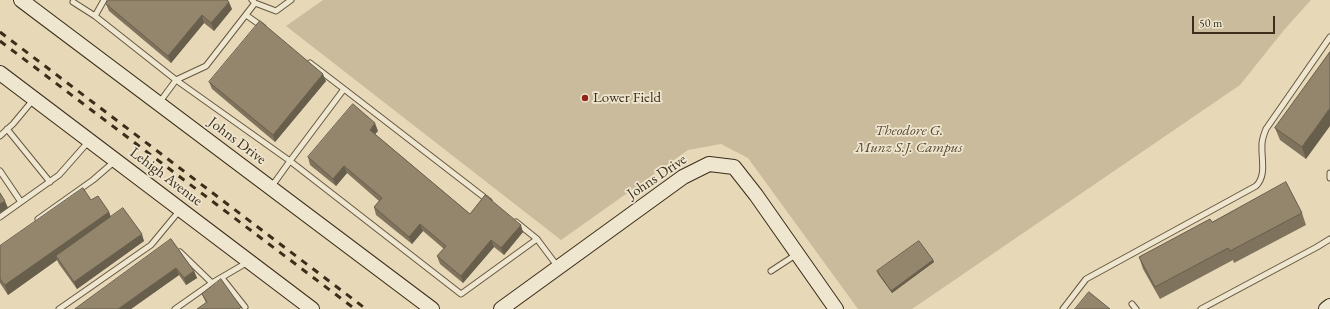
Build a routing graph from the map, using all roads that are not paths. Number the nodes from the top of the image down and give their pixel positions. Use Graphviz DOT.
graph roads {
  1 [pos="104,0"];
  2 [pos="291,0"];
  3 [pos="254,1"];
  4 [pos="74,2"];
  5 [pos="27,3"];
  6 [pos="246,15"];
  7 [pos="94,16"];
  8 [pos="264,29"];
  9 [pos="1330,37"];
  10 [pos="308,61"];
  11 [pos="0,73"];
  12 [pos="176,80"];
  13 [pos="344,89"];
  14 [pos="34,99"];
  15 [pos="159,104"];
  16 [pos="7,129"];
  17 [pos="0,136"];
  18 [pos="89,141"];
  19 [pos="115,160"];
  20 [pos="290,161"];
  21 [pos="0,171"];
  22 [pos="1330,173"];
  23 [pos="1330,178"];
  24 [pos="50,182"];
  25 [pos="270,188"];
  26 [pos="21,202"];
  27 [pos="494,206"];
  28 [pos="181,209"];
  29 [pos="0,217"];
  30 [pos="513,220"];
  31 [pos="31,225"];
  32 [pos="537,239"];
  33 [pos="1330,239"];
  34 [pos="180,252"];
  35 [pos="798,254"];
  36 [pos="249,261"];
  37 [pos="558,268"];
  38 [pos="771,271"];
  39 [pos="222,278"];
  40 [pos="212,283"];
  41 [pos="1132,304"];
  42 [pos="1330,306"];
  43 [pos="245,307"];
  44 [pos="59,309"];
  45 [pos="175,309"];
  46 [pos="312,309"];
  47 [pos="432,309"];
  48 [pos="501,309"];
  49 [pos="836,309"];
  50 [pos="1062,309"];
  51 [pos="1136,309"];
  52 [pos="1201,309"];
  53 [pos="1326,309"];
  1 -- 7 [label="lane"];
  2 -- 3 [label="lane"];
  3 -- 6 [label="lane"];
  4 -- 7 [label="lane"];
  5 -- 15 [label="street, Johns Drive"];
  6 -- 8 [label="lane"];
  6 -- 12 [label="lane"];
  7 -- 12 [label="lane"];
  9 -- 50 [label="lane"];
  10 -- 13 [label="lane"];
  11 -- 14 [label="street, Lehigh Avenue"];
  12 -- 15 [label="lane"];
  12 -- 20 [label="lane"];
  13 -- 20 [label="lane"];
  13 -- 27 [label="lane"];
  14 -- 16 [label="lane"];
  14 -- 18 [label="street, Lehigh Avenue"];
  15 -- 25 [label="street, Johns Drive"];
  16 -- 17 [label="lane"];
  16 -- 24 [label="lane"];
  18 -- 19 [label="street, Lehigh Avenue"];
  18 -- 24 [label="lane"];
  19 -- 28 [label="street, Lehigh Avenue"];
  19 -- 31 [label="lane"];
  20 -- 25 [label="lane"];
  20 -- 32 [label="lane"];
  21 -- 26 [label="lane"];
  22 -- 23 [label="lane"];
  24 -- 26 [label="lane"];
  25 -- 47 [label="street, Johns Drive"];
  26 -- 29 [label="lane"];
  28 -- 36 [label="street, Lehigh Avenue"];
  28 -- 44 [label="lane"];
  30 -- 32 [label="lane"];
  32 -- 37 [label="lane"];
  33 -- 52 [label="lane"];
  34 -- 40 [label="lane"];
  35 -- 37 [label="street, Johns Drive"];
  35 -- 38 [label="lane"];
  35 -- 49 [label="street, Johns Drive"];
  36 -- 39 [label="lane"];
  36 -- 46 [label="street, Lehigh Avenue"];
  37 -- 48 [label="street, Johns Drive"];
  39 -- 40 [label="lane"];
  39 -- 43 [label="lane"];
  40 -- 45 [label="lane"];
  41 -- 51 [label="lane"];
  42 -- 53 [label="street"];
}
